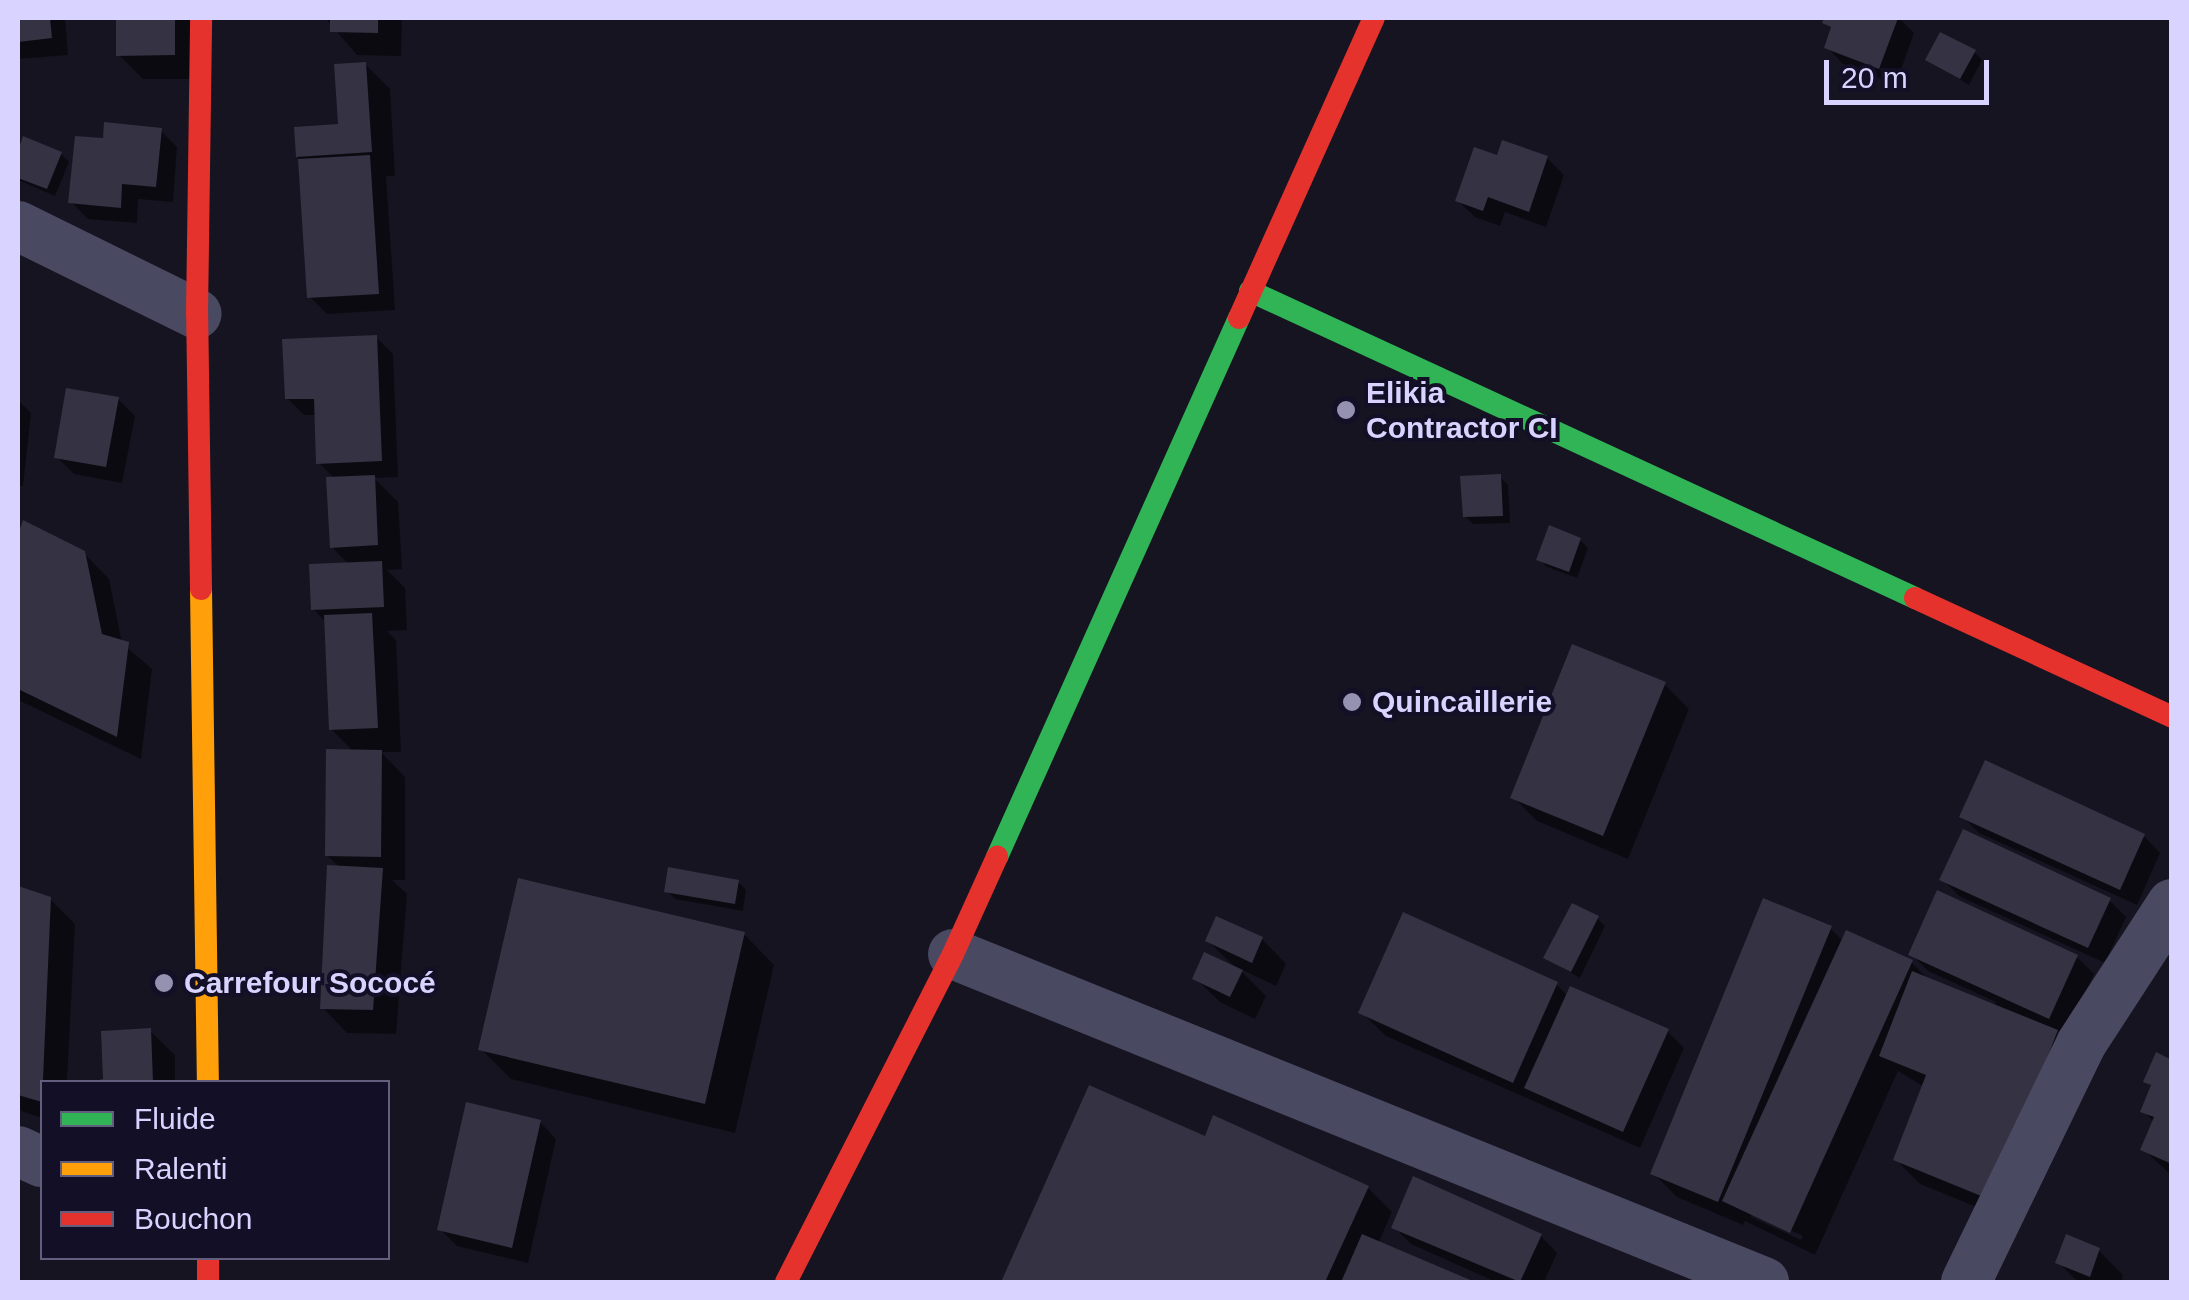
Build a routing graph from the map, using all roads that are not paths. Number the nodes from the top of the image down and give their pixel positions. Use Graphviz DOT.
graph roads {
  1 [pos="201,18"];
  2 [pos="1374,18"];
  3 [pos="18,226"];
  4 [pos="1250,291"];
  5 [pos="196,314"];
  6 [pos="2172,717"];
  7 [pos="2172,904"];
  8 [pos="954,954"];
  9 [pos="208,1080"];
  10 [pos="786,1282"];
  11 [pos="1764,1282"];
  12 [pos="1966,1282"];
  1 -- 5 [label="street"];
  2 -- 4 [label="street"];
  3 -- 5 [label="street"];
  4 -- 6 [label="street"];
  4 -- 8 [label="street"];
  5 -- 9 [label="street"];
  7 -- 12 [label="street"];
  8 -- 10 [label="street"];
  8 -- 11 [label="street"];
}
